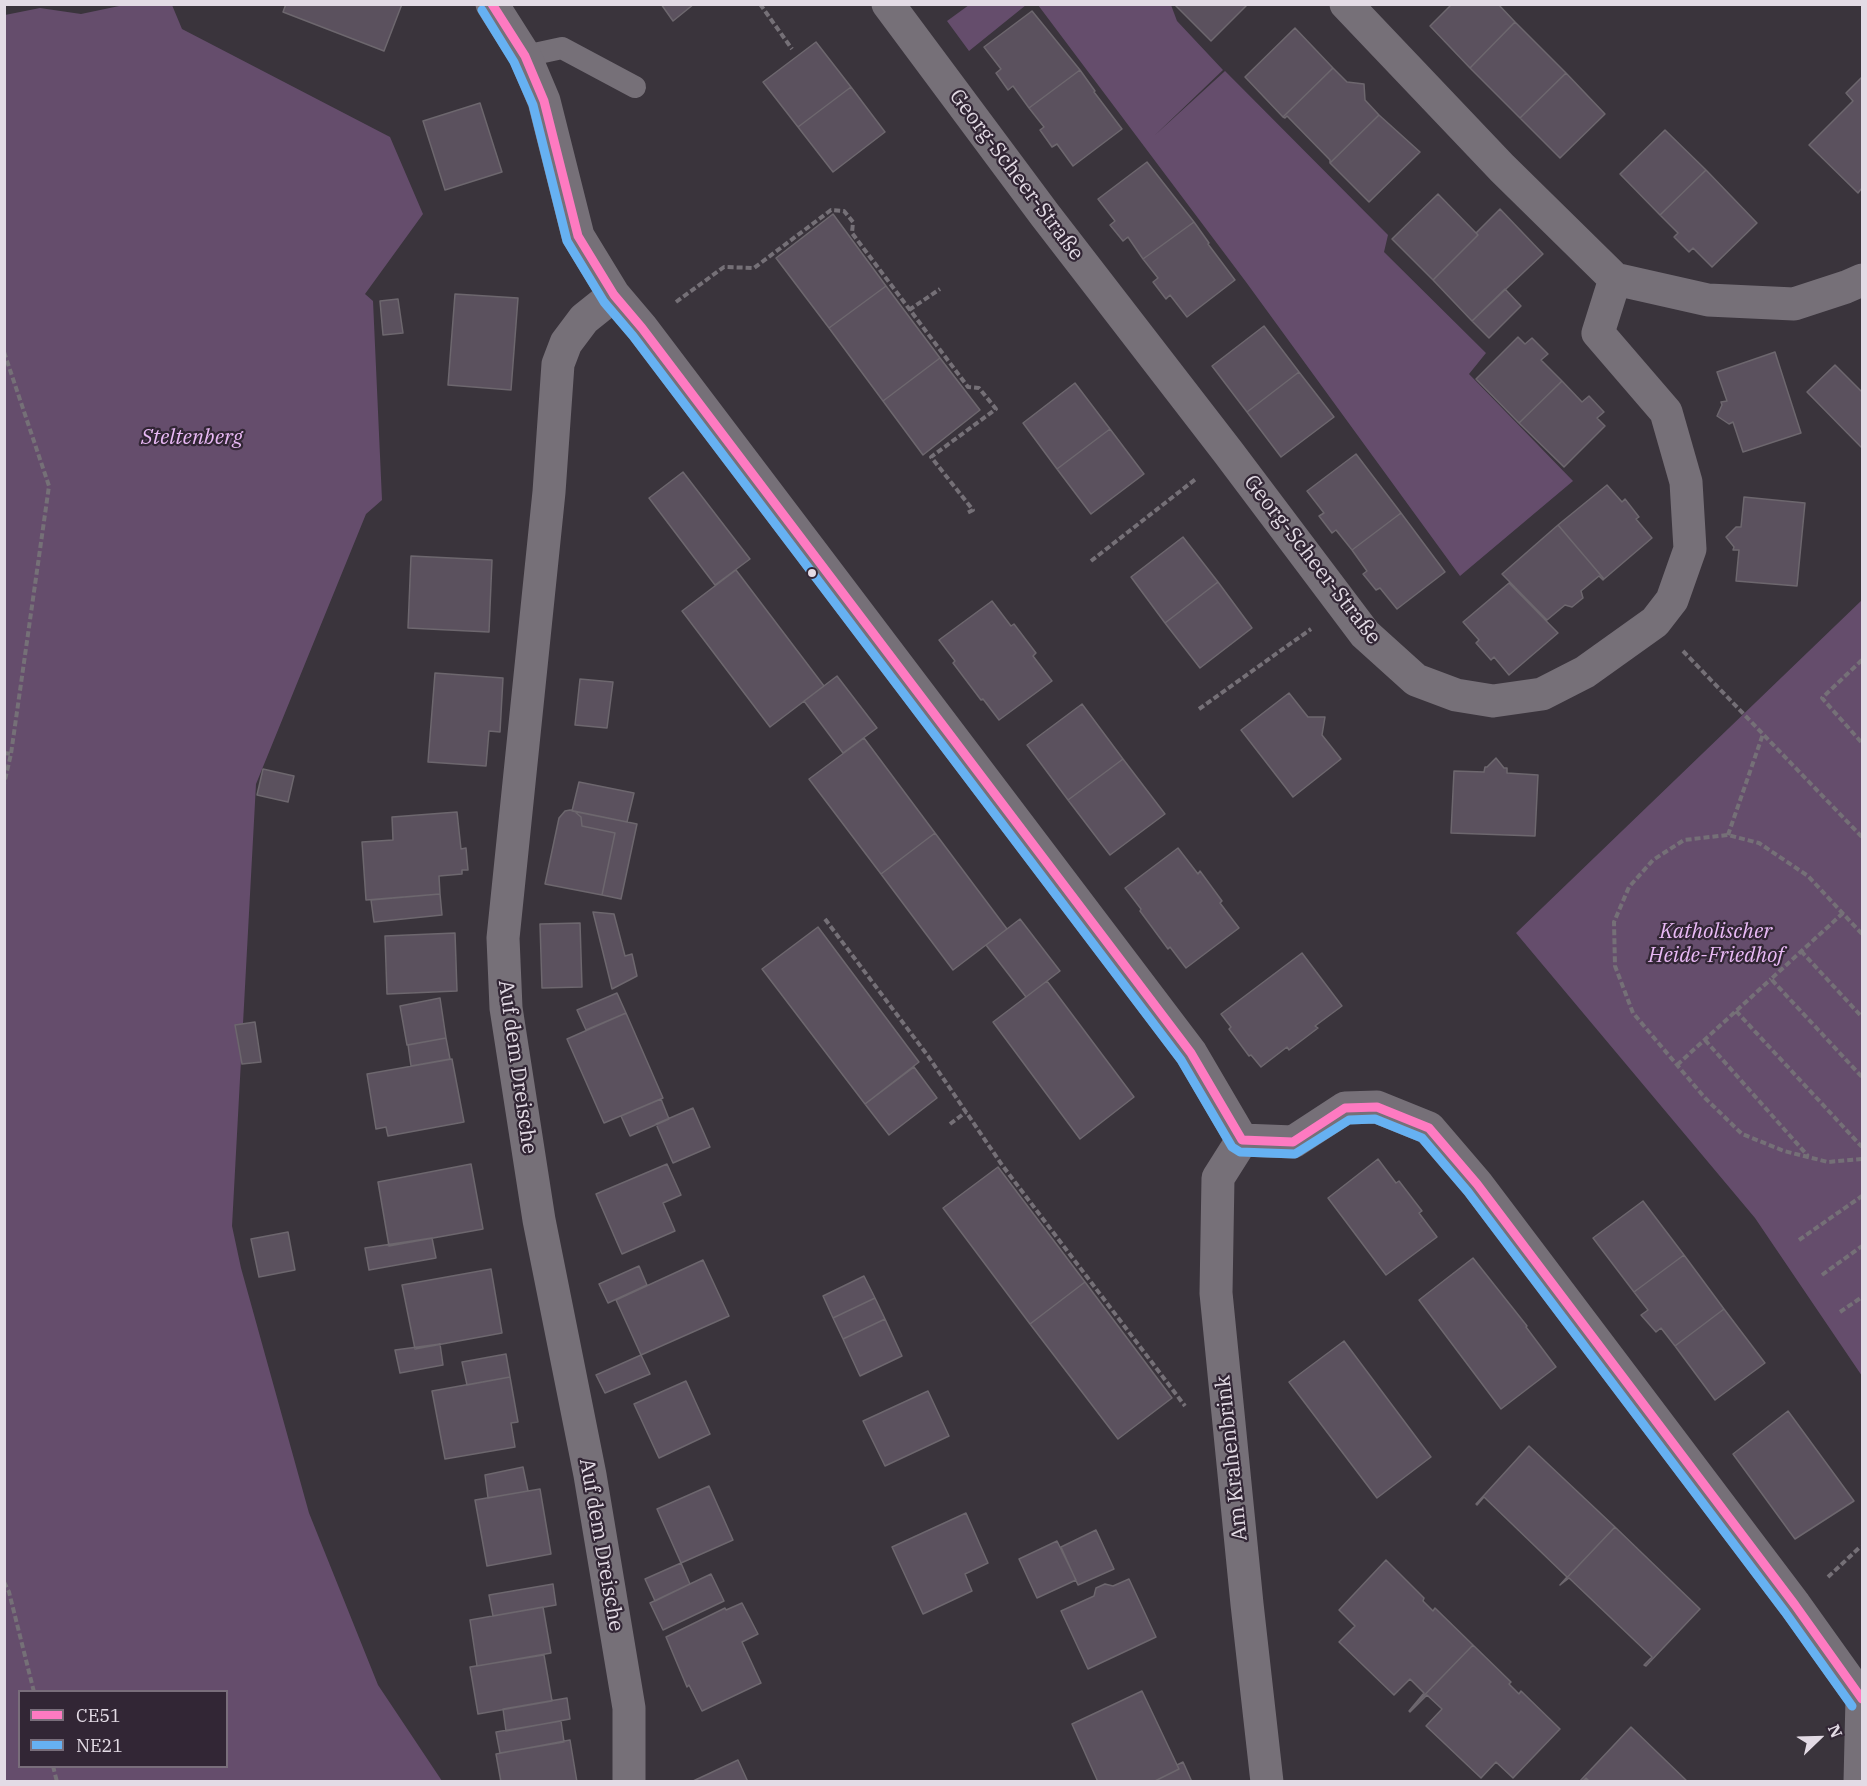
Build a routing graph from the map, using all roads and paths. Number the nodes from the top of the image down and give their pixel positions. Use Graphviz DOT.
graph roads {
  1 [pos="492,4"];
  2 [pos="760,4"];
  3 [pos="888,4"];
  4 [pos="1346,4"];
  5 [pos="792,49"];
  6 [pos="525,56"];
  7 [pos="635,87"];
  8 [pos="1615,279"];
  9 [pos="1863,280"];
  10 [pos="940,289"];
  11 [pos="614,295"];
  12 [pos="684,296"];
  13 [pos="909,310"];
  14 [pos="4,352"];
  15 [pos="1206,471"];
  16 [pos="967,513"];
  17 [pos="1091,561"];
  18 [pos="1655,622"];
  19 [pos="1314,626"];
  20 [pos="1863,660"];
  21 [pos="1199,709"];
  22 [pos="1763,734"];
  23 [pos="1863,743"];
  24 [pos="4,753"];
  25 [pos="11,754"];
  26 [pos="4,784"];
  27 [pos="1728,835"];
  28 [pos="1863,837"];
  29 [pos="1843,914"];
  30 [pos="825,919"];
  31 [pos="1863,934"];
  32 [pos="1801,951"];
  33 [pos="1771,979"];
  34 [pos="1736,1011"];
  35 [pos="1863,1017"];
  36 [pos="1705,1040"];
  37 [pos="1677,1065"];
  38 [pos="1863,1077"];
  39 [pos="966,1112"];
  40 [pos="950,1124"];
  41 [pos="1242,1140"];
  42 [pos="1863,1147"];
  43 [pos="1810,1157"];
  44 [pos="1863,1159"];
  45 [pos="1863,1196"];
  46 [pos="1799,1240"];
  47 [pos="1863,1246"];
  48 [pos="1822,1275"];
  49 [pos="1863,1297"];
  50 [pos="1840,1312"];
  51 [pos="1181,1402"];
  52 [pos="4,1582"];
  53 [pos="34,1690"];
  54 [pos="1862,1699"];
  55 [pos="629,1782"];
  56 [pos="1268,1782"];
  57 [pos="1860,1782"];
  1 -- 6 [label="street"];
  2 -- 5 [label="path"];
  3 -- 18 [label="street, Georg-Scheer-Straße"];
  4 -- 8 [label="street"];
  6 -- 7 [label="lane"];
  6 -- 11 [label="street"];
  8 -- 9 [label="street"];
  8 -- 18 [label="street, Georg-Scheer-Straße"];
  10 -- 13 [label="path"];
  11 -- 41 [label="street"];
  11 -- 55 [label="street, Auf dem Dreische"];
  12 -- 13 [label="path"];
  13 -- 16 [label="path"];
  14 -- 25 [label="path"];
  15 -- 17 [label="path"];
  18 -- 22 [label="path"];
  19 -- 21 [label="path"];
  20 -- 23 [label="path"];
  22 -- 27 [label="path"];
  22 -- 28 [label="path"];
  24 -- 25 [label="path"];
  25 -- 26 [label="path"];
  27 -- 29 [label="path"];
  27 -- 37 [label="path"];
  29 -- 31 [label="path"];
  29 -- 32 [label="path"];
  30 -- 39 [label="path"];
  32 -- 33 [label="path"];
  32 -- 35 [label="path"];
  33 -- 34 [label="path"];
  33 -- 38 [label="path"];
  34 -- 36 [label="path"];
  34 -- 42 [label="path"];
  36 -- 37 [label="path"];
  36 -- 43 [label="path"];
  37 -- 43 [label="path"];
  39 -- 40 [label="path"];
  39 -- 51 [label="path"];
  41 -- 54 [label="street"];
  41 -- 56 [label="street, Am Krahenbrink"];
  43 -- 44 [label="path"];
  45 -- 46 [label="path"];
  47 -- 48 [label="path"];
  49 -- 50 [label="path"];
  52 -- 53 [label="path"];
  54 -- 57 [label="street"];
}
